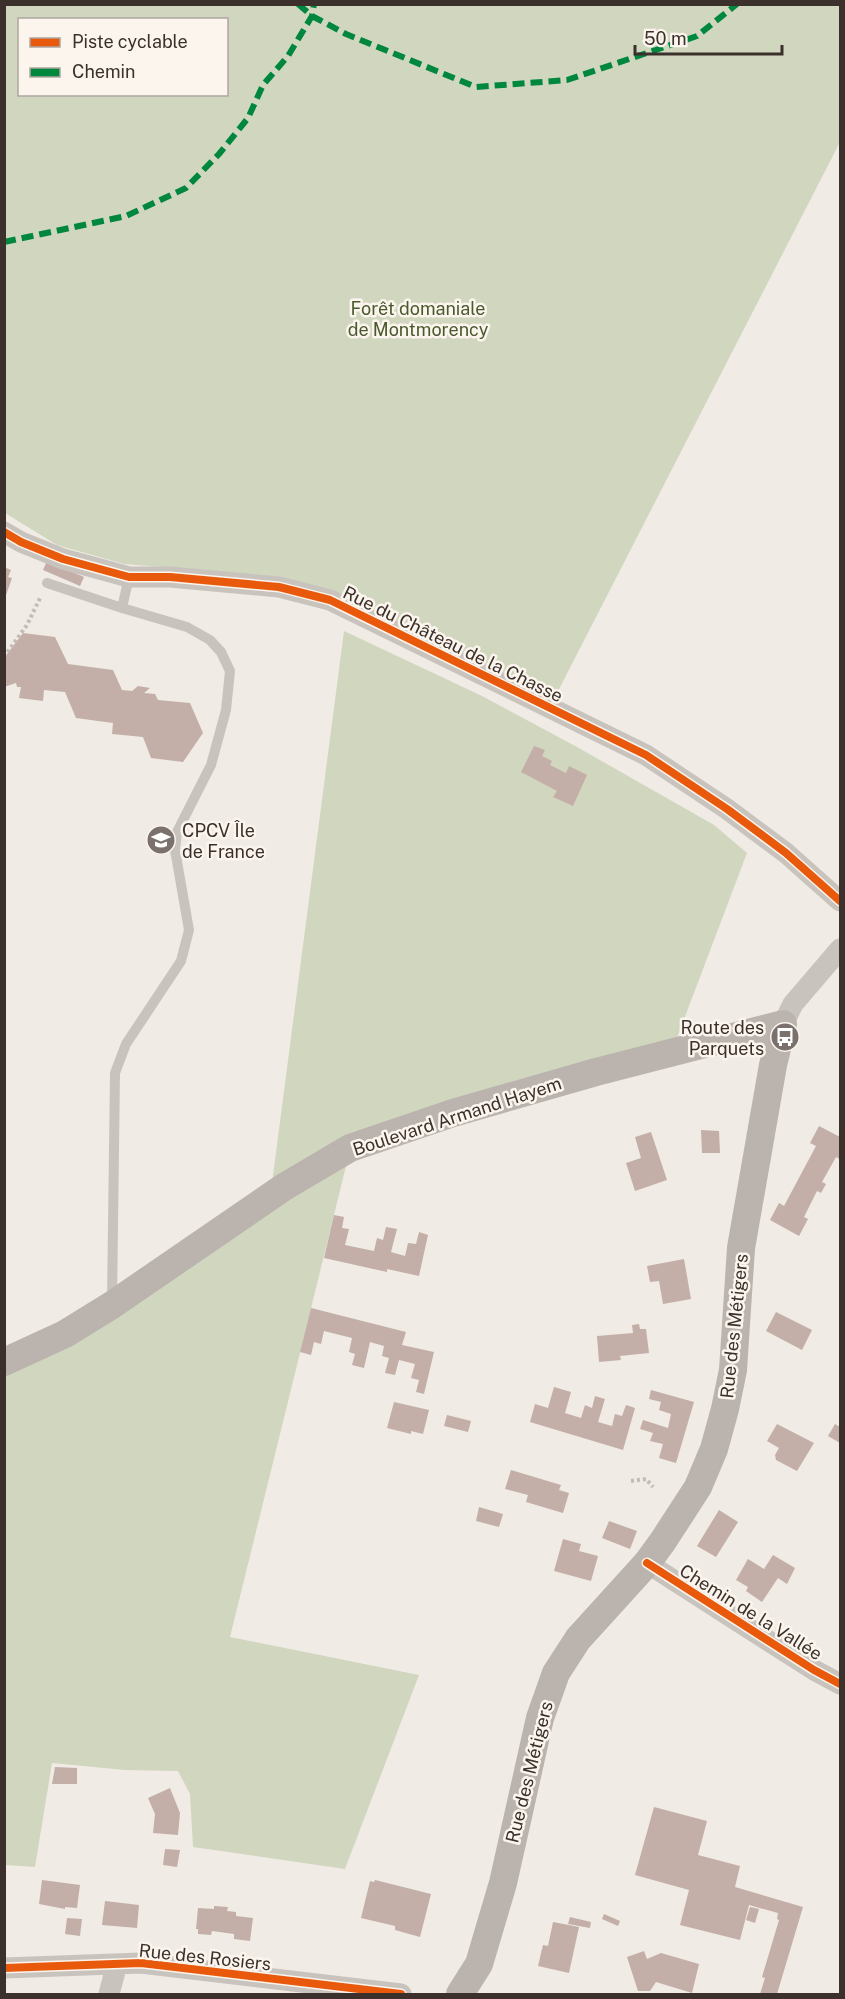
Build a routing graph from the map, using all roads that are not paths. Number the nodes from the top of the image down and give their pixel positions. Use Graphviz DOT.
graph roads {
  1 [pos="4,532"];
  2 [pos="129,577"];
  3 [pos="47,583"];
  4 [pos="122,608"];
  5 [pos="840,902"];
  6 [pos="840,949"];
  7 [pos="783,1024"];
  8 [pos="112,1305"];
  9 [pos="4,1362"];
  10 [pos="646,1563"];
  11 [pos="840,1684"];
  12 [pos="117,1964"];
  13 [pos="4,1968"];
  14 [pos="461,1994"];
  15 [pos="109,1995"];
  16 [pos="401,1995"];
  1 -- 2 [label="street, Rue du Château de la Chasse"];
  2 -- 4 [label="lane"];
  2 -- 5 [label="street, Rue du Château de la Chasse"];
  3 -- 4 [label="lane"];
  4 -- 8 [label="lane"];
  6 -- 7 [label="street"];
  7 -- 8 [label="main road, Boulevard Armand Hayem"];
  7 -- 10 [label="main road, Rue des Métigers"];
  8 -- 9 [label="main road, Boulevard Armand Hayem"];
  10 -- 11 [label="street, Chemin de la Vallée"];
  10 -- 14 [label="main road, Rue des Métigers"];
  12 -- 13 [label="street, Rue des Rosiers"];
  12 -- 15 [label="street, Rue des Rosiers"];
  12 -- 16 [label="street, Rue des Rosiers"];
}
